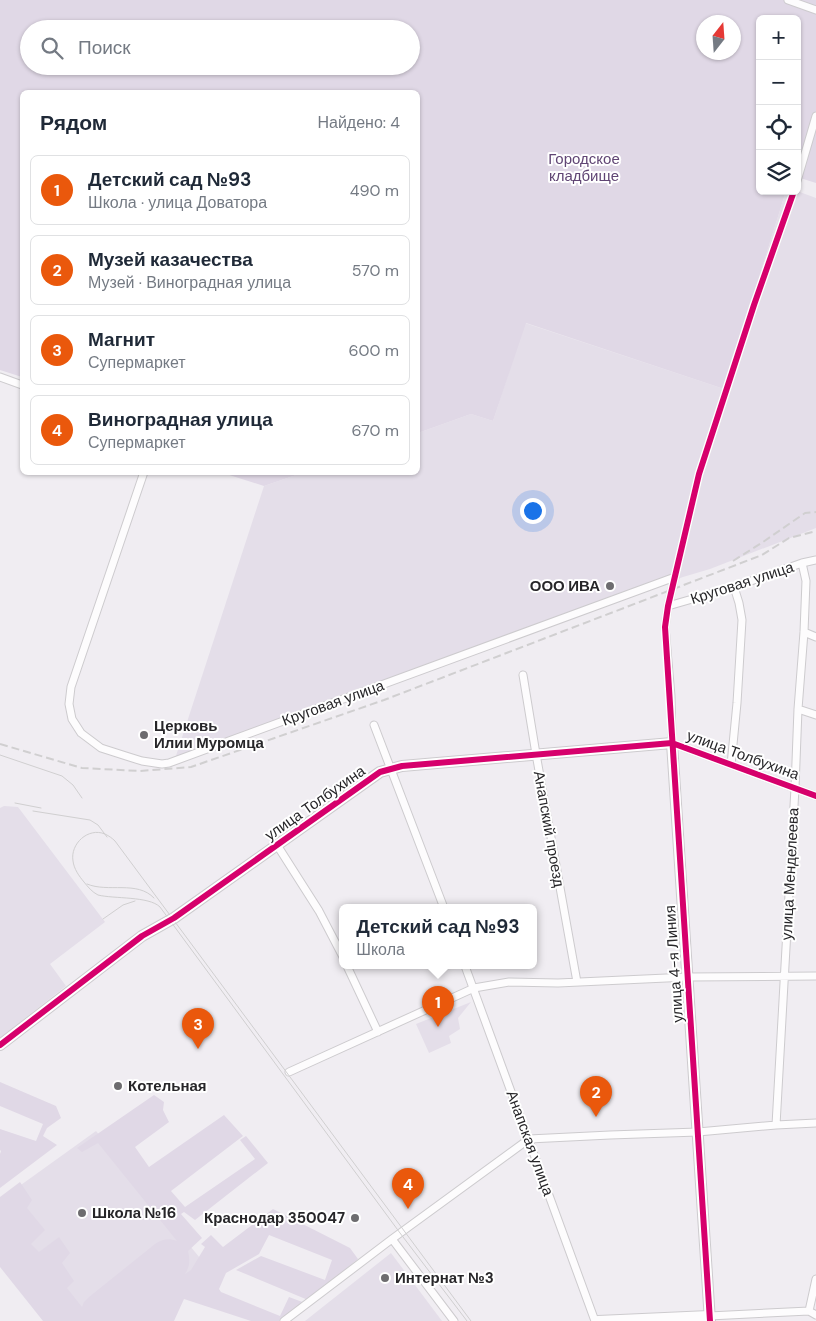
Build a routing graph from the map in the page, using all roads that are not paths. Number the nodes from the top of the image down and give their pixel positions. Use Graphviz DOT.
graph roads {
  1 [pos="788,0"];
  2 [pos="816,10"];
  3 [pos="816,116"];
  4 [pos="801,167"];
  5 [pos="793,195"];
  6 [pos="0,377"];
  7 [pos="20,383"];
  8 [pos="143,475"];
  9 [pos="816,560"];
  10 [pos="802,563"];
  11 [pos="675,577"];
  12 [pos="734,587"];
  13 [pos="668,606"];
  14 [pos="804,632"];
  15 [pos="816,637"];
  16 [pos="523,675"];
  17 [pos="798,709"];
  18 [pos="816,715"];
  19 [pos="374,726"];
  20 [pos="672,743"];
  21 [pos="536,754"];
  22 [pos="731,765"];
  23 [pos="392,769"];
  24 [pos="795,788"];
  25 [pos="816,796"];
  26 [pos="276,845"];
  27 [pos="443,904"];
  28 [pos="339,949"];
  29 [pos="348,969"];
  30 [pos="466,969"];
  31 [pos="785,976"];
  32 [pos="816,976"];
  33 [pos="688,977"];
  34 [pos="577,982"];
  35 [pos="474,988"];
  36 [pos="378,1032"];
  37 [pos="0,1045"];
  38 [pos="288,1072"];
  39 [pos="816,1123"];
  40 [pos="776,1125"];
  41 [pos="698,1132"];
  42 [pos="529,1139"];
  43 [pos="392,1239"];
  44 [pos="816,1279"];
  45 [pos="809,1311"];
  46 [pos="816,1315"];
  47 [pos="709,1319"];
  48 [pos="284,1321"];
  49 [pos="454,1321"];
  50 [pos="597,1321"];
  1 -- 2 [label="street"];
  3 -- 4 [label="street"];
  5 -- 11 [label="street, улица 4-я Линия"];
  6 -- 7 [label="street"];
  8 -- 11 [label="street, Круговая улица"];
  9 -- 10 [label="street, Круговая улица"];
  10 -- 12 [label="street, Круговая улица"];
  10 -- 14 [label="street, улица Менделеева"];
  11 -- 13 [label="street, улица 4-я Линия"];
  12 -- 13 [label="street, Круговая улица"];
  12 -- 22 [label="street"];
  13 -- 20 [label="street, улица 4-я Линия"];
  14 -- 15 [label="street"];
  14 -- 17 [label="street, улица Менделеева"];
  16 -- 21 [label="street, Анапский проезд"];
  17 -- 18 [label="street"];
  17 -- 24 [label="street, улица Менделеева"];
  19 -- 23 [label="street"];
  20 -- 21 [label="street, улица Толбухина"];
  20 -- 22 [label="street, улица Толбухина"];
  20 -- 33 [label="street, улица 4-я Линия"];
  21 -- 23 [label="street, улица Толбухина"];
  21 -- 34 [label="street, Анапский проезд"];
  22 -- 24 [label="street, улица Толбухина"];
  23 -- 26 [label="street, улица Толбухина"];
  23 -- 27 [label="street"];
  24 -- 25 [label="street, улица Толбухина"];
  24 -- 31 [label="street, улица Менделеева"];
  26 -- 28 [label="street"];
  26 -- 37 [label="street, улица Толбухина"];
  29 -- 36 [label="street"];
  30 -- 35 [label="street, Анапская улица"];
  31 -- 32 [label="street"];
  31 -- 33 [label="street"];
  31 -- 40 [label="street, улица Менделеева"];
  33 -- 34 [label="street"];
  33 -- 41 [label="street, улица 4-я Линия"];
  34 -- 35 [label="street"];
  35 -- 36 [label="street"];
  35 -- 42 [label="street, Анапская улица"];
  36 -- 38 [label="street"];
  39 -- 40 [label="street"];
  40 -- 41 [label="street"];
  41 -- 42 [label="street"];
  41 -- 47 [label="street, улица 4-я Линия"];
  42 -- 43 [label="street"];
  42 -- 50 [label="street, Анапская улица"];
  43 -- 48 [label="street"];
  43 -- 49 [label="street"];
  44 -- 45 [label="street"];
  45 -- 46 [label="street"];
  45 -- 47 [label="street"];
  47 -- 50 [label="street"];
}
